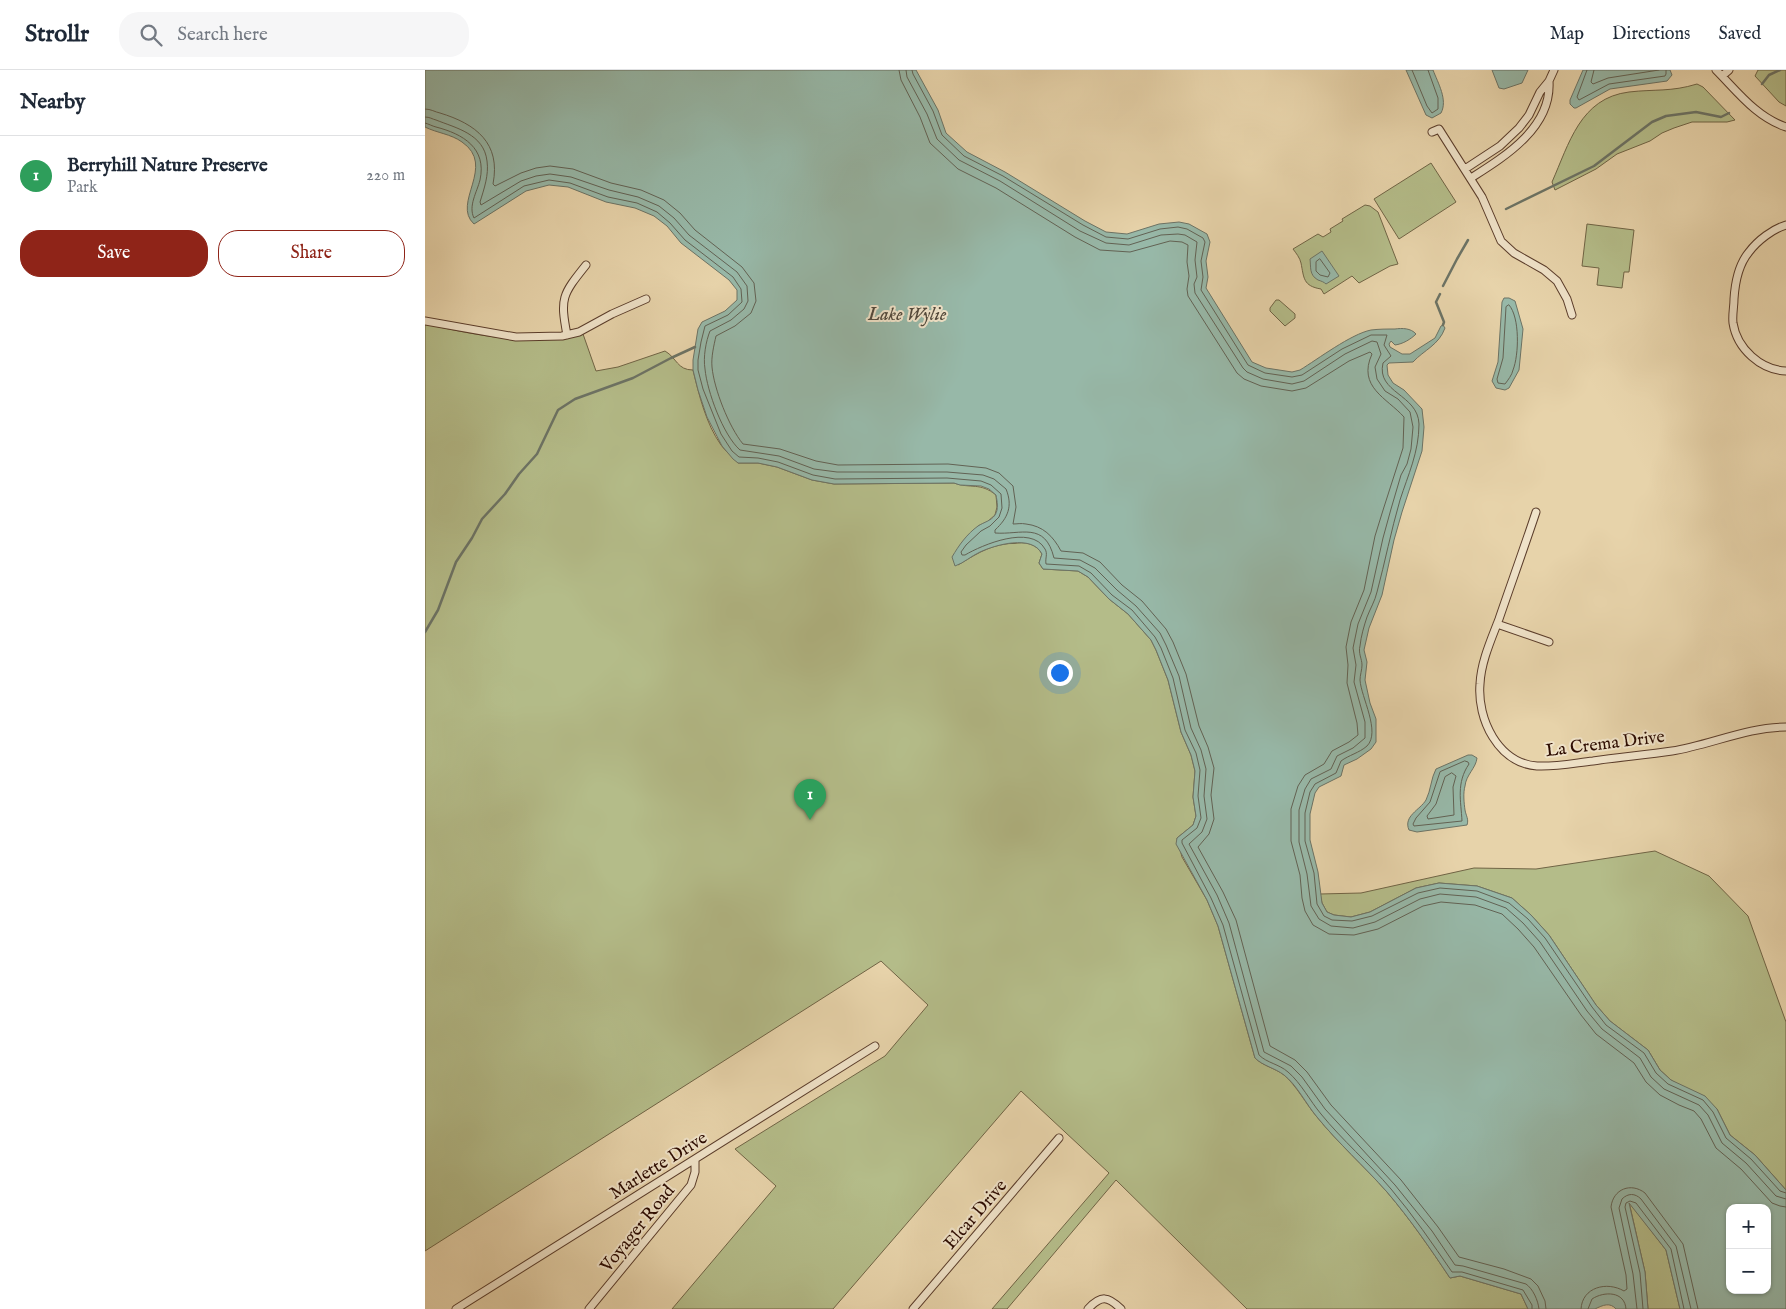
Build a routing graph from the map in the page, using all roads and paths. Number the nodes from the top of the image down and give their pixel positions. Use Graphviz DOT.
graph roads {
  1 [pos="1554,70"];
  2 [pos="1716,70"];
  3 [pos="1729,70"];
  4 [pos="1722,76"];
  5 [pos="1549,81"];
  6 [pos="1786,127"];
  7 [pos="1432,132"];
  8 [pos="1465,169"];
  9 [pos="1471,178"];
  10 [pos="1786,225"];
  11 [pos="586,265"];
  12 [pos="646,299"];
  13 [pos="1571,315"];
  14 [pos="425,321"];
  15 [pos="567,335"];
  16 [pos="1786,371"];
  17 [pos="1537,512"];
  18 [pos="1497,624"];
  19 [pos="1549,642"];
  20 [pos="1786,727"];
  21 [pos="875,1046"];
  22 [pos="1059,1138"];
  23 [pos="695,1160"];
  24 [pos="456,1309"];
  25 [pos="589,1309"];
  26 [pos="913,1309"];
  27 [pos="1088,1309"];
  28 [pos="1121,1309"];
  1 -- 5 [label="street"];
  2 -- 4 [label="street"];
  3 -- 4 [label="street"];
  4 -- 6 [label="street"];
  5 -- 8 [label="street"];
  5 -- 9 [label="street"];
  7 -- 8 [label="street"];
  8 -- 9 [label="street"];
  9 -- 13 [label="street"];
  10 -- 16 [label="street"];
  11 -- 15 [label="street"];
  12 -- 15 [label="street"];
  14 -- 15 [label="street"];
  17 -- 18 [label="street, La Crema Drive"];
  18 -- 19 [label="street"];
  18 -- 20 [label="street, La Crema Drive"];
  21 -- 23 [label="street, Marlette Drive"];
  22 -- 26 [label="street, Elcar Drive"];
  23 -- 24 [label="street, Marlette Drive"];
  23 -- 25 [label="street, Voyager Road"];
  27 -- 28 [label="street"];
}
